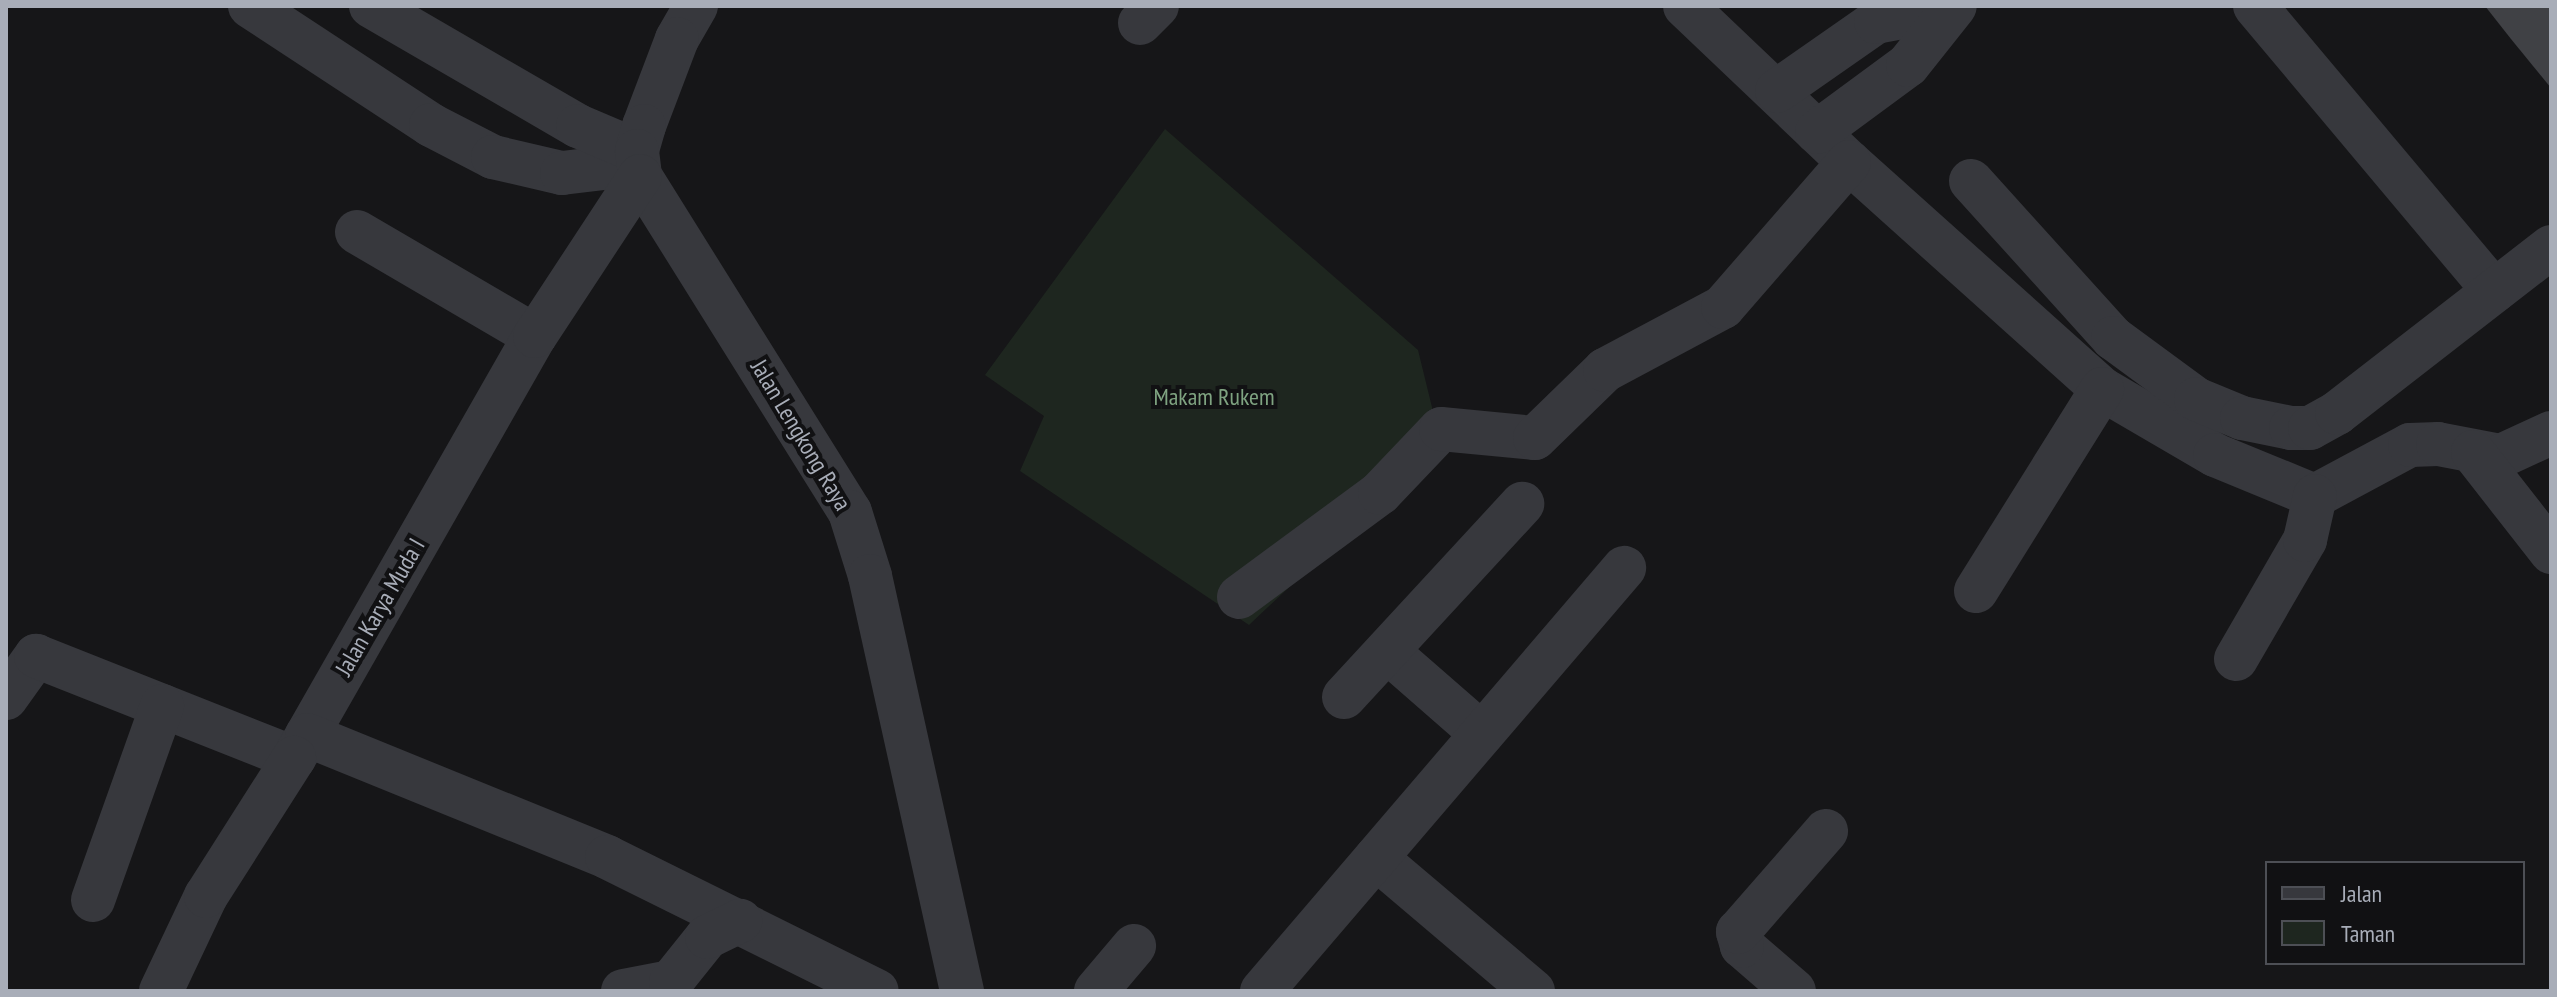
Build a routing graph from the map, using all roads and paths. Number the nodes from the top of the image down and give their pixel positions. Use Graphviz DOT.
graph roads {
  1 [pos="250,6"];
  2 [pos="371,6"];
  3 [pos="696,6"];
  4 [pos="1685,6"];
  5 [pos="2255,6"];
  6 [pos="1953,7"];
  7 [pos="1777,91"];
  8 [pos="1817,132"];
  9 [pos="1849,162"];
  10 [pos="638,164"];
  11 [pos="1971,181"];
  12 [pos="357,232"];
  13 [pos="2551,247"];
  14 [pos="2494,291"];
  15 [pos="535,336"];
  16 [pos="2102,389"];
  17 [pos="2551,433"];
  18 [pos="2473,452"];
  19 [pos="2315,496"];
  20 [pos="1522,504"];
  21 [pos="2551,552"];
  22 [pos="1624,568"];
  23 [pos="1976,591"];
  24 [pos="1239,597"];
  25 [pos="21,647"];
  26 [pos="1387,651"];
  27 [pos="2236,659"];
  28 [pos="1344,697"];
  29 [pos="6,698"];
  30 [pos="162,706"];
  31 [pos="1482,734"];
  32 [pos="300,747"];
  33 [pos="1826,831"];
  34 [pos="1376,858"];
  35 [pos="93,900"];
  36 [pos="740,921"];
  37 [pos="1134,946"];
  38 [pos="161,991"];
  39 [pos="623,991"];
  40 [pos="877,991"];
  41 [pos="962,991"];
  42 [pos="1096,991"];
  43 [pos="1262,991"];
  44 [pos="1533,991"];
  45 [pos="1794,991"];
  1 -- 10 [label="street"];
  2 -- 10 [label="street"];
  3 -- 10 [label="street"];
  4 -- 7 [label="street"];
  5 -- 14 [label="street"];
  6 -- 7 [label="street"];
  6 -- 8 [label="street"];
  7 -- 8 [label="street"];
  8 -- 9 [label="street"];
  9 -- 16 [label="street"];
  9 -- 24 [label="street"];
  10 -- 15 [label="street, Jalan Karya Muda I"];
  10 -- 41 [label="street, Jalan Lengkong Raya"];
  11 -- 14 [label="street"];
  12 -- 15 [label="street"];
  13 -- 14 [label="street"];
  15 -- 32 [label="street, Jalan Karya Muda I"];
  16 -- 19 [label="street"];
  16 -- 23 [label="street"];
  17 -- 18 [label="street"];
  18 -- 19 [label="street"];
  18 -- 21 [label="street"];
  19 -- 27 [label="street"];
  20 -- 26 [label="street"];
  22 -- 31 [label="street"];
  25 -- 29 [label="street"];
  25 -- 30 [label="street"];
  26 -- 28 [label="street"];
  26 -- 31 [label="street"];
  30 -- 32 [label="street"];
  30 -- 35 [label="street"];
  31 -- 34 [label="street"];
  32 -- 36 [label="street"];
  32 -- 38 [label="street, Jalan Karya Muda I"];
  33 -- 45 [label="street"];
  34 -- 43 [label="street"];
  34 -- 44 [label="street"];
  36 -- 39 [label="street"];
  36 -- 40 [label="street"];
  37 -- 42 [label="street"];
}
